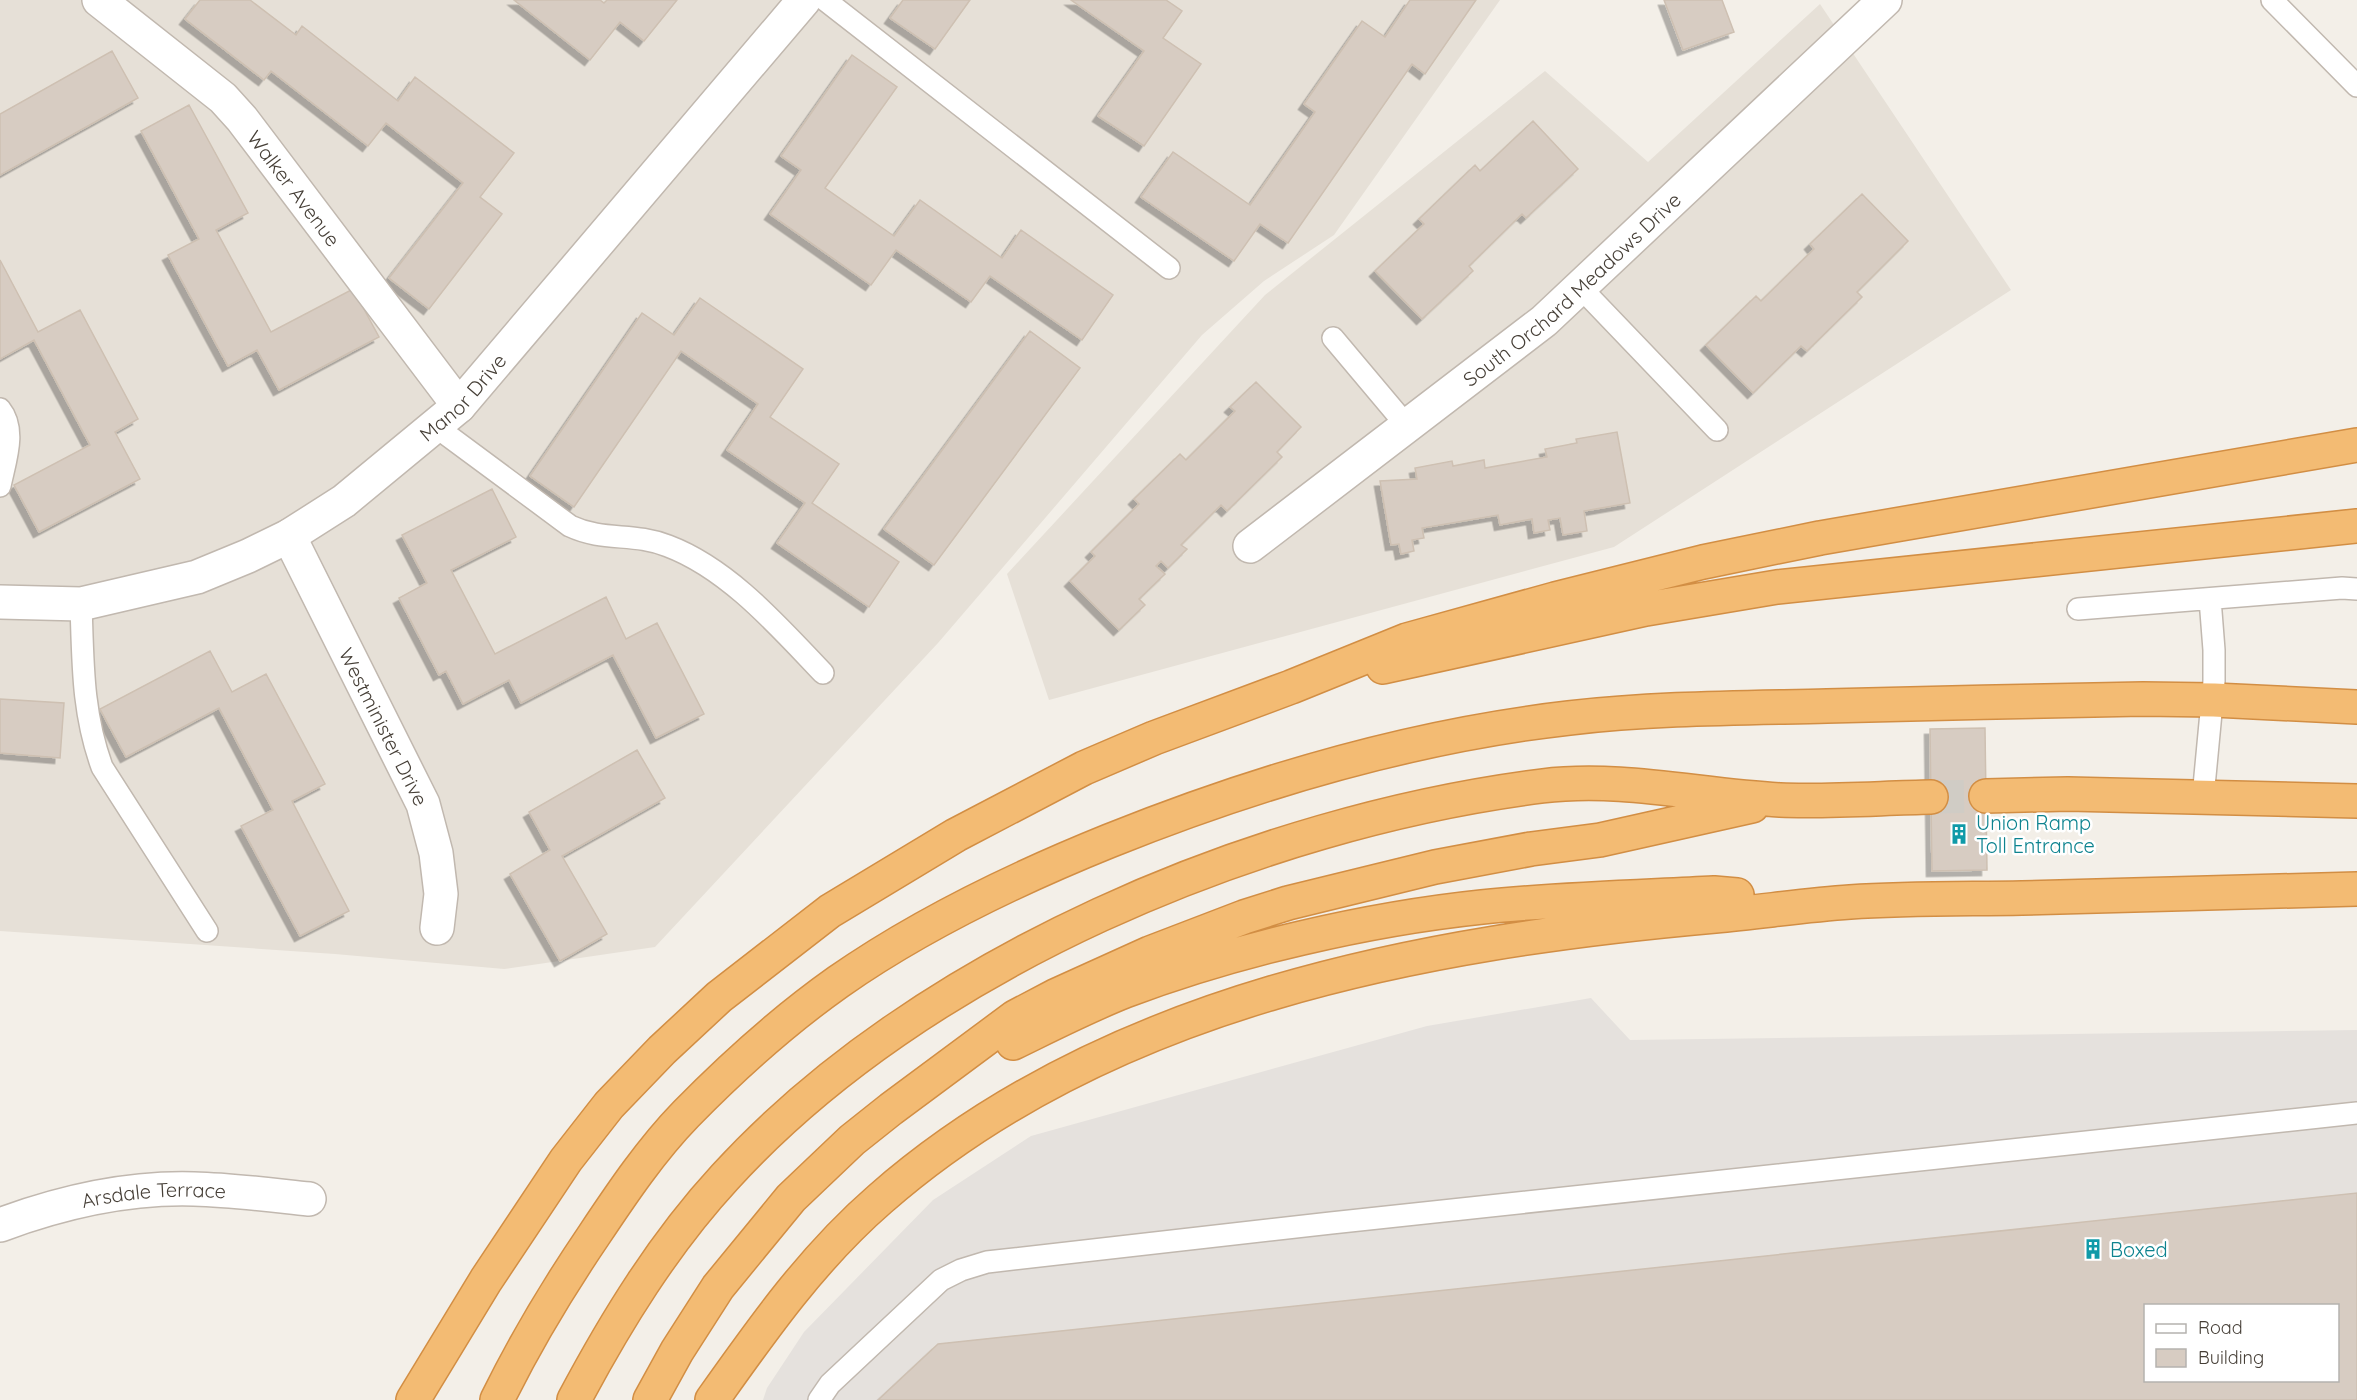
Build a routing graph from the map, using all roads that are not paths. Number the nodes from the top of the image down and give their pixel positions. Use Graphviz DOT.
graph roads {
  1 [pos="99,0"];
  2 [pos="804,0"];
  3 [pos="825,0"];
  4 [pos="2272,0"];
  5 [pos="1876,3"];
  6 [pos="2357,86"];
  7 [pos="1169,268"];
  8 [pos="1580,287"];
  9 [pos="1333,338"];
  10 [pos="0,409"];
  11 [pos="447,416"];
  12 [pos="1407,426"];
  13 [pos="1717,430"];
  14 [pos="2357,445"];
  15 [pos="0,486"];
  16 [pos="2357,526"];
  17 [pos="289,536"];
  18 [pos="1250,546"];
  19 [pos="2357,589"];
  20 [pos="2210,599"];
  21 [pos="0,602"];
  22 [pos="81,604"];
  23 [pos="2078,609"];
  24 [pos="824,673"];
  25 [pos="1291,687"];
  26 [pos="2214,700"];
  27 [pos="2357,707"];
  28 [pos="1986,796"];
  29 [pos="1931,797"];
  30 [pos="2203,798"];
  31 [pos="1782,800"];
  32 [pos="2357,801"];
  33 [pos="2357,890"];
  34 [pos="1853,902"];
  35 [pos="437,928"];
  36 [pos="207,931"];
  37 [pos="920,1088"];
  38 [pos="2357,1113"];
  39 [pos="309,1199"];
  40 [pos="0,1225"];
  41 [pos="504,1387"];
  42 [pos="413,1400"];
  43 [pos="573,1400"];
  44 [pos="650,1400"];
  45 [pos="712,1400"];
  46 [pos="819,1400"];
  1 -- 11 [label="street, Walker Avenue"];
  2 -- 11 [label="street, Manor Drive"];
  3 -- 7 [label="lane"];
  4 -- 6 [label="lane"];
  5 -- 8 [label="street, South Orchard Meadows Drive"];
  8 -- 12 [label="street, South Orchard Meadows Drive"];
  8 -- 13 [label="lane"];
  9 -- 12 [label="lane"];
  10 -- 15 [label="lane"];
  11 -- 17 [label="street, Manor Drive"];
  11 -- 24 [label="lane"];
  12 -- 18 [label="street, South Orchard Meadows Drive"];
  14 -- 25 [label="highway"];
  16 -- 25 [label="highway"];
  17 -- 22 [label="street, Manor Drive"];
  17 -- 35 [label="street, Westminister Drive"];
  19 -- 20 [label="lane"];
  20 -- 23 [label="lane"];
  20 -- 26 [label="lane"];
  21 -- 22 [label="street, Manor Drive"];
  22 -- 36 [label="lane"];
  25 -- 42 [label="highway"];
  26 -- 27 [label="highway"];
  26 -- 30 [label="lane"];
  26 -- 41 [label="highway"];
  28 -- 30 [label="highway"];
  29 -- 31 [label="highway"];
  30 -- 32 [label="highway"];
  31 -- 37 [label="highway"];
  31 -- 43 [label="highway"];
  33 -- 34 [label="highway"];
  34 -- 37 [label="highway"];
  34 -- 45 [label="highway"];
  37 -- 44 [label="highway"];
  38 -- 46 [label="lane"];
  39 -- 40 [label="street, Arsdale Terrace"];
}
